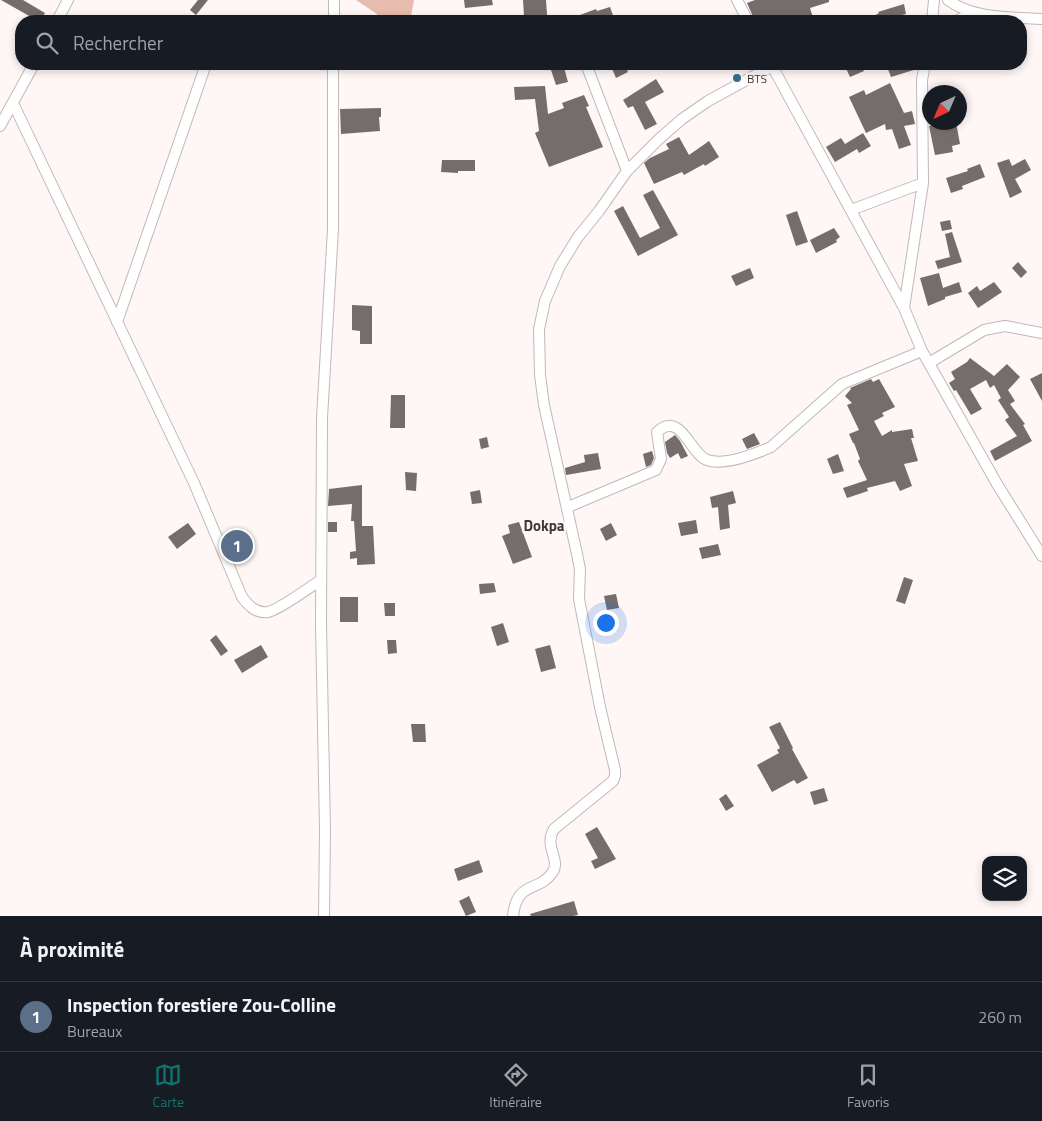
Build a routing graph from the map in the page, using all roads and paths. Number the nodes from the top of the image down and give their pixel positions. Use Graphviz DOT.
graph roads {
  1 [pos="68,0"];
  2 [pos="334,0"];
  3 [pos="737,0"];
  4 [pos="934,0"];
  5 [pos="948,0"];
  6 [pos="984,14"];
  7 [pos="59,15"];
  8 [pos="334,15"];
  9 [pos="745,15"];
  10 [pos="933,15"];
  11 [pos="978,15"];
  12 [pos="996,15"];
  13 [pos="1027,18"];
  14 [pos="1042,19"];
  15 [pos="31,70"];
  16 [pos="204,70"];
  17 [pos="333,70"];
  18 [pos="588,70"];
  19 [pos="763,70"];
  20 [pos="775,70"];
  21 [pos="924,70"];
  22 [pos="13,104"];
  23 [pos="0,126"];
  24 [pos="627,171"];
  25 [pos="923,183"];
  26 [pos="851,210"];
  27 [pos="904,308"];
  28 [pos="117,322"];
  29 [pos="1042,334"];
  30 [pos="922,351"];
  31 [pos="929,363"];
  32 [pos="568,507"];
  33 [pos="1042,556"];
  34 [pos="321,580"];
  35 [pos="324,916"];
  36 [pos="513,916"];
  1 -- 7 [label="street"];
  2 -- 8 [label="street"];
  3 -- 9 [label="street"];
  4 -- 10 [label="street"];
  5 -- 6 [label="street"];
  6 -- 11 [label="street"];
  6 -- 12 [label="street"];
  13 -- 14 [label="street"];
  15 -- 22 [label="street"];
  16 -- 28 [label="street"];
  17 -- 34 [label="street"];
  18 -- 24 [label="street"];
  19 -- 24 [label="street"];
  20 -- 26 [label="street"];
  21 -- 25 [label="street"];
  22 -- 23 [label="street"];
  22 -- 28 [label="street"];
  24 -- 32 [label="street"];
  25 -- 26 [label="street"];
  25 -- 27 [label="street"];
  26 -- 27 [label="street"];
  27 -- 30 [label="street"];
  28 -- 34 [label="street"];
  29 -- 31 [label="street"];
  30 -- 31 [label="street"];
  30 -- 32 [label="street"];
  31 -- 33 [label="street"];
  32 -- 36 [label="street"];
  34 -- 35 [label="street"];
}
